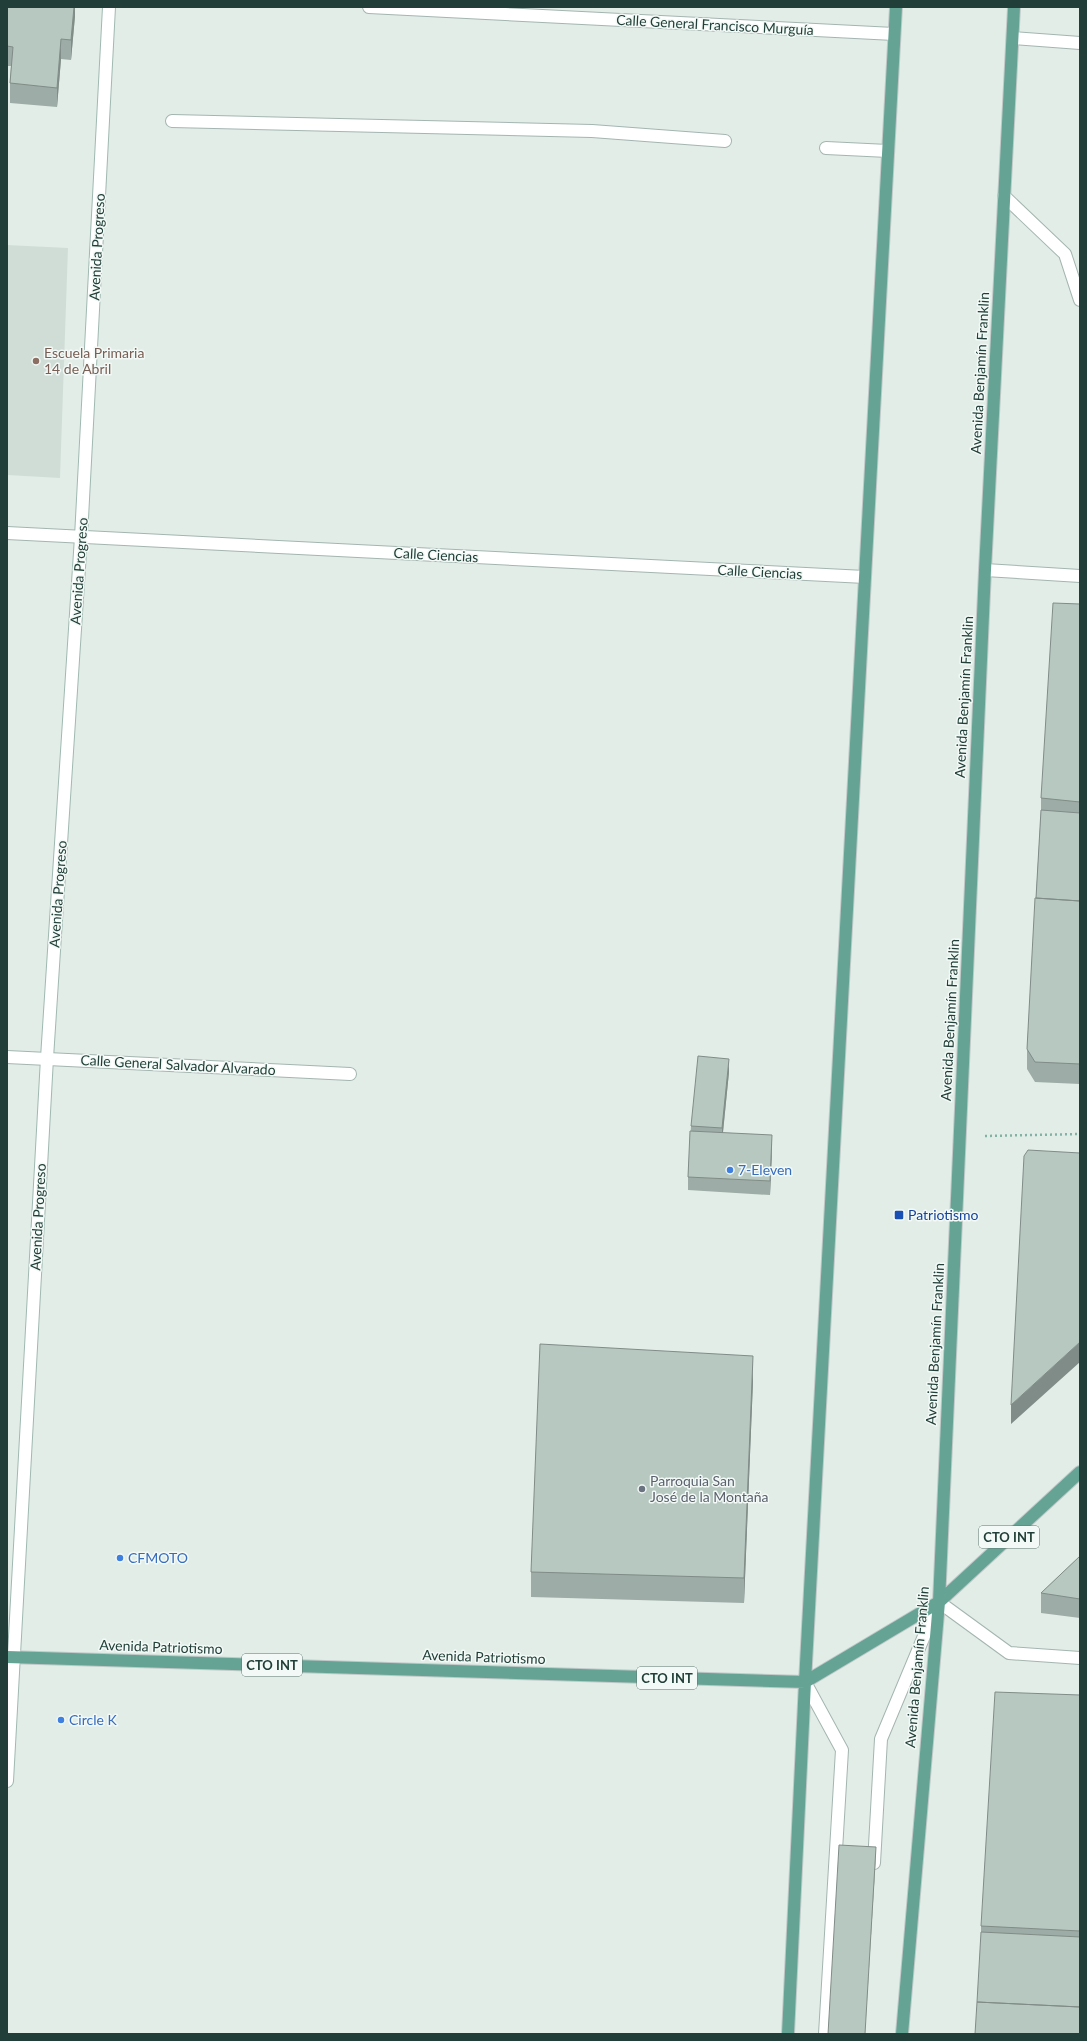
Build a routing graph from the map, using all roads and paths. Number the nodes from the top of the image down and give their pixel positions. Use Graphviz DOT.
graph roads {
  1 [pos="109,7"];
  2 [pos="369,7"];
  3 [pos="896,7"];
  4 [pos="1014,7"];
  5 [pos="894,34"];
  6 [pos="1013,38"];
  7 [pos="1080,43"];
  8 [pos="172,121"];
  9 [pos="725,141"];
  10 [pos="826,148"];
  11 [pos="888,151"];
  12 [pos="1004,196"];
  13 [pos="1080,300"];
  14 [pos="7,533"];
  15 [pos="81,537"];
  16 [pos="985,570"];
  17 [pos="1080,576"];
  18 [pos="865,577"];
  19 [pos="7,1057"];
  20 [pos="47,1058"];
  21 [pos="350,1074"];
  22 [pos="1080,1134"];
  23 [pos="960,1136"];
  24 [pos="1080,1472"];
  25 [pos="939,1602"];
  26 [pos="11,1657"];
  27 [pos="1080,1658"];
  28 [pos="805,1682"];
  29 [pos="7,1781"];
  30 [pos="873,1874"];
  31 [pos="788,2034"];
  32 [pos="825,2034"];
  33 [pos="902,2034"];
  1 -- 15 [label="street, Avenida Progreso"];
  2 -- 5 [label="street, Calle General Francisco Murguía"];
  3 -- 5 [label="main road"];
  4 -- 6 [label="main road, Avenida Benjamín Franklin"];
  5 -- 11 [label="main road"];
  6 -- 7 [label="street"];
  6 -- 12 [label="main road, Avenida Benjamín Franklin"];
  8 -- 9 [label="street"];
  10 -- 11 [label="street"];
  11 -- 18 [label="main road"];
  12 -- 13 [label="street"];
  12 -- 16 [label="main road, Avenida Benjamín Franklin"];
  14 -- 15 [label="street, Calle Ciencias"];
  15 -- 18 [label="street, Calle Ciencias"];
  15 -- 20 [label="street, Avenida Progreso"];
  16 -- 17 [label="street"];
  16 -- 23 [label="main road, Avenida Benjamín Franklin"];
  18 -- 28 [label="main road"];
  19 -- 20 [label="street, Calle General Salvador Alvarado"];
  20 -- 21 [label="street, Calle General Salvador Alvarado"];
  20 -- 26 [label="street, Avenida Progreso"];
  22 -- 23 [label="path"];
  23 -- 25 [label="main road, Avenida Benjamín Franklin"];
  24 -- 25 [label="main road, CTO INT"];
  25 -- 27 [label="street"];
  25 -- 28 [label="main road, CTO INT"];
  25 -- 30 [label="street"];
  25 -- 33 [label="main road, Avenida Benjamín Franklin"];
  26 -- 28 [label="main road, Avenida Patriotismo / CTO INT"];
  26 -- 29 [label="street, Avenida Progreso"];
  28 -- 31 [label="main road"];
  28 -- 32 [label="street"];
}
